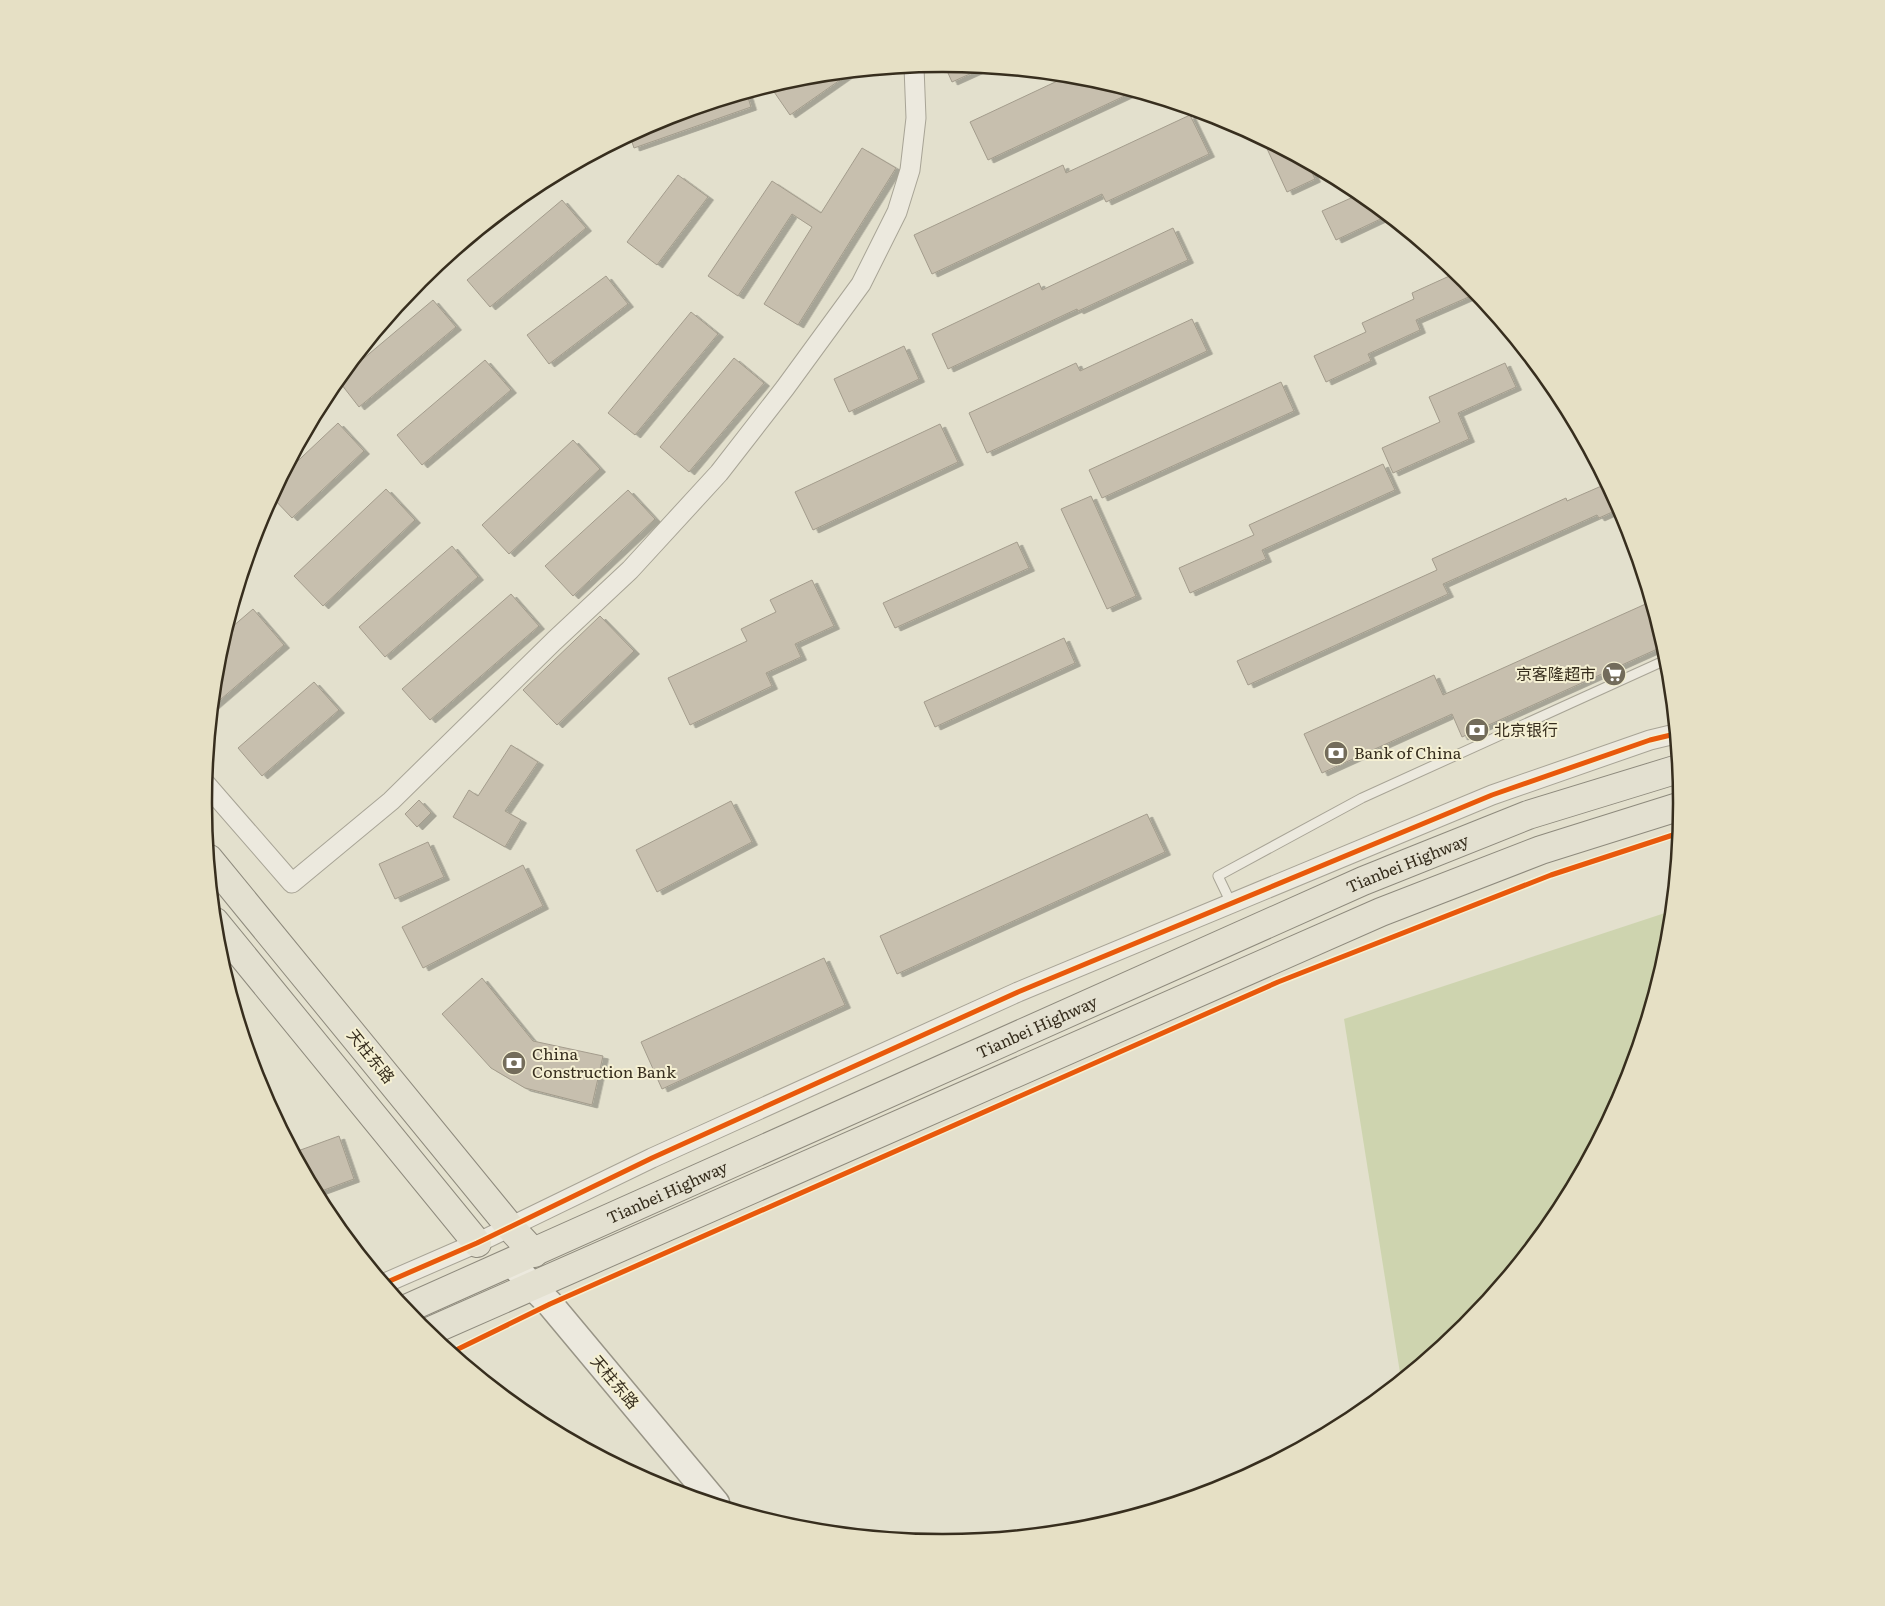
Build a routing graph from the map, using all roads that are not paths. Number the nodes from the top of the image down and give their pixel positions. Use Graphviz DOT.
graph roads {
  1 [pos="914,73"];
  2 [pos="1659,663"];
  3 [pos="1669,735"];
  4 [pos="1672,771"];
  5 [pos="212,792"];
  6 [pos="1673,809"];
  7 [pos="215,867"];
  8 [pos="1231,904"];
  9 [pos="224,933"];
  10 [pos="510,1227"];
  11 [pos="477,1243"];
  12 [pos="523,1258"];
  13 [pos="389,1281"];
  14 [pos="532,1286"];
  15 [pos="413,1306"];
  16 [pos="435,1329"];
  17 [pos="710,1496"];
  1 -- 5 [label="street"];
  2 -- 8 [label="lane"];
  3 -- 8 [label="street"];
  4 -- 12 [label="main road, Tianbei Highway"];
  6 -- 14 [label="main road, Tianbei Highway"];
  7 -- 10 [label="main road, 天柱东路"];
  8 -- 10 [label="street"];
  9 -- 11 [label="main road"];
  10 -- 11 [label="street"];
  10 -- 12 [label="main road, 天柱东路"];
  11 -- 12 [label="street"];
  11 -- 13 [label="street"];
  12 -- 14 [label="street, 天柱东路"];
  12 -- 15 [label="main road, Tianbei Highway"];
  14 -- 16 [label="main road, Tianbei Highway"];
  14 -- 17 [label="street, 天柱东路"];
}
